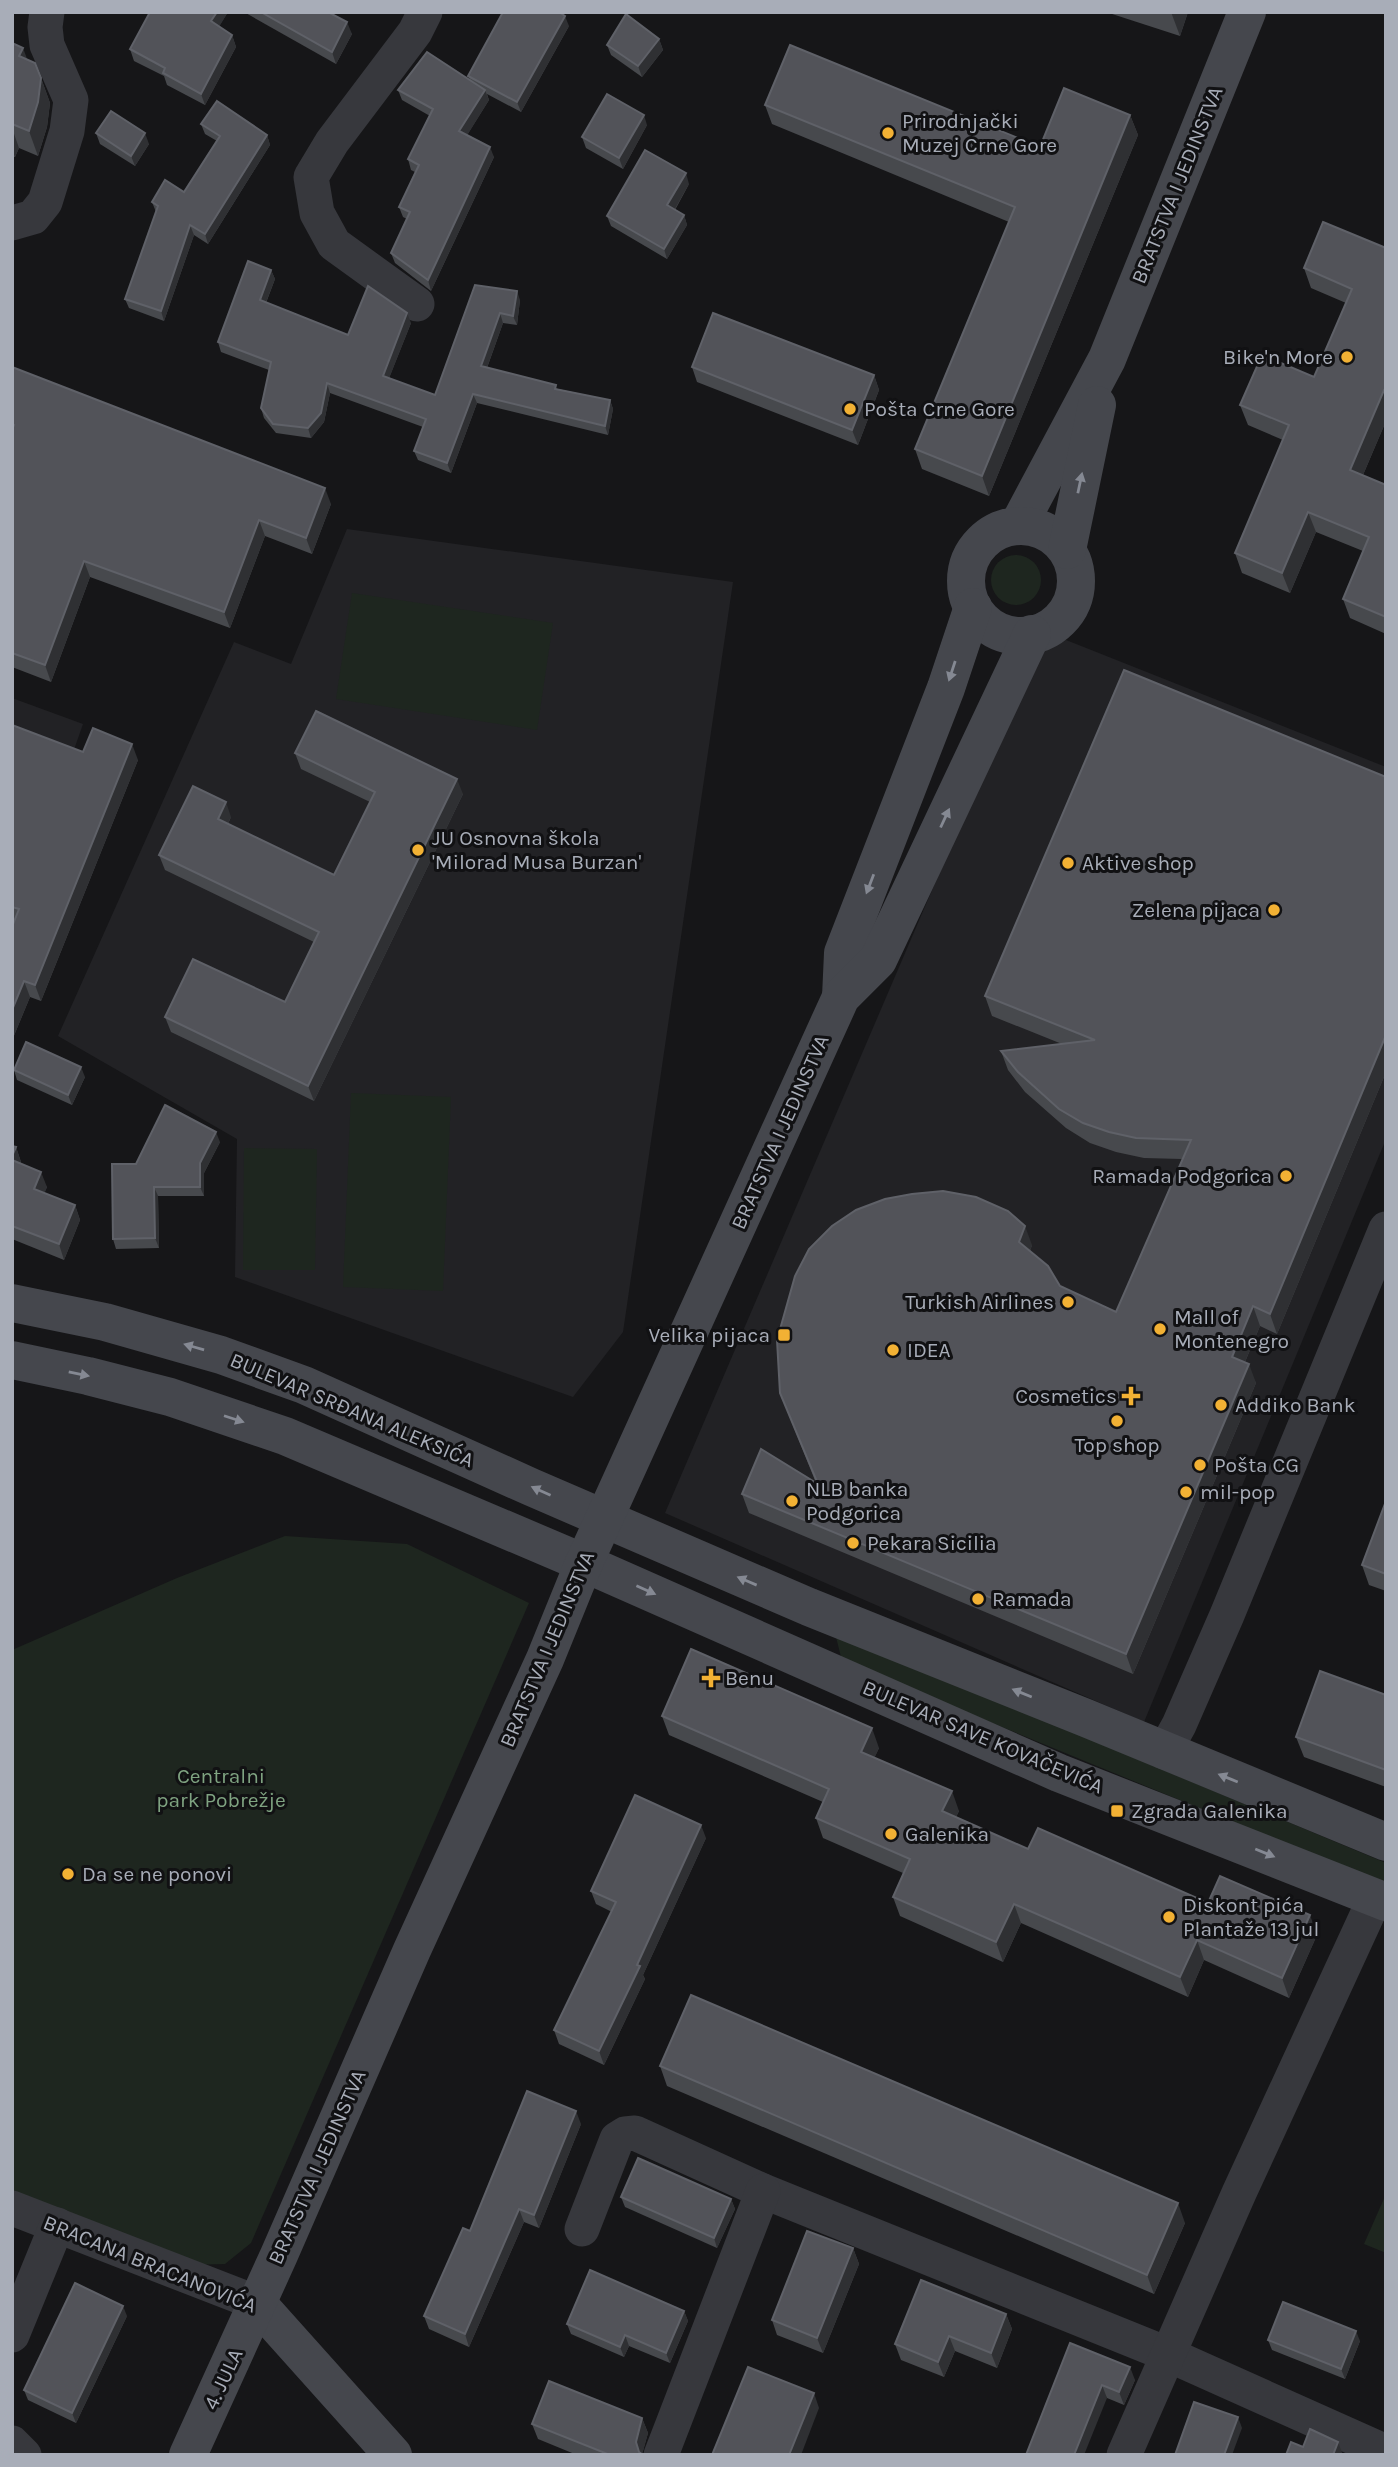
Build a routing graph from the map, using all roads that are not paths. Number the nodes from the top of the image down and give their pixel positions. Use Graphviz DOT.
graph roads {
  1 [pos="47,12"];
  2 [pos="425,12"];
  3 [pos="1247,12"];
  4 [pos="12,223"];
  5 [pos="417,304"];
  6 [pos="1107,359"];
  7 [pos="1018,526"];
  8 [pos="1067,550"];
  9 [pos="973,607"];
  10 [pos="1032,634"];
  11 [pos="836,1007"];
  12 [pos="1386,1229"];
  13 [pos="12,1303"];
  14 [pos="12,1360"];
  15 [pos="603,1519"];
  16 [pos="584,1563"];
  17 [pos="1164,1752"];
  18 [pos="1386,1842"];
  19 [pos="1380,1900"];
  20 [pos="763,2191"];
  21 [pos="12,2208"];
  22 [pos="57,2225"];
  23 [pos="582,2230"];
  24 [pos="257,2304"];
  25 [pos="12,2335"];
  26 [pos="1167,2354"];
  27 [pos="12,2443"];
  28 [pos="1386,2452"];
  29 [pos="24,2455"];
  30 [pos="188,2455"];
  31 [pos="393,2455"];
  32 [pos="661,2455"];
  33 [pos="1124,2455"];
  1 -- 4 [label="street"];
  2 -- 5 [label="street"];
  3 -- 6 [label="main road, BRATSTVA I JEDINSTVA"];
  6 -- 7 [label="main road, BRATSTVA I JEDINSTVA"];
  8 -- 6 [label="main road, BRATSTVA I JEDINSTVA, one-way"];
  7 -- 8 [label="main road"];
  7 -- 9 [label="main road"];
  8 -- 10 [label="main road"];
  9 -- 10 [label="main road"];
  9 -- 11 [label="main road, BRATSTVA I JEDINSTVA, one-way"];
  11 -- 10 [label="main road, BRATSTVA I JEDINSTVA, one-way"];
  11 -- 15 [label="main road, BRATSTVA I JEDINSTVA"];
  12 -- 17 [label="street"];
  15 -- 13 [label="main road, BULEVAR SRĐANA ALEKSIĆA, one-way"];
  14 -- 16 [label="main road, one-way"];
  15 -- 16 [label="main road, BRATSTVA I JEDINSTVA"];
  17 -- 15 [label="main road, one-way"];
  16 -- 19 [label="main road, BULEVAR SAVE KOVAČEVIĆA, one-way"];
  16 -- 24 [label="main road, BRATSTVA I JEDINSTVA"];
  18 -- 17 [label="main road, one-way"];
  19 -- 26 [label="street"];
  20 -- 23 [label="street"];
  20 -- 26 [label="street"];
  20 -- 32 [label="street"];
  21 -- 22 [label="street, BRACANA BRACANOVIĆA"];
  22 -- 24 [label="street, BRACANA BRACANOVIĆA"];
  22 -- 25 [label="street"];
  24 -- 30 [label="main road, 4. JULA"];
  24 -- 31 [label="main road, BRACANA BRACANOVIĆA"];
  26 -- 28 [label="street"];
  26 -- 33 [label="street"];
  27 -- 29 [label="street"];
}
